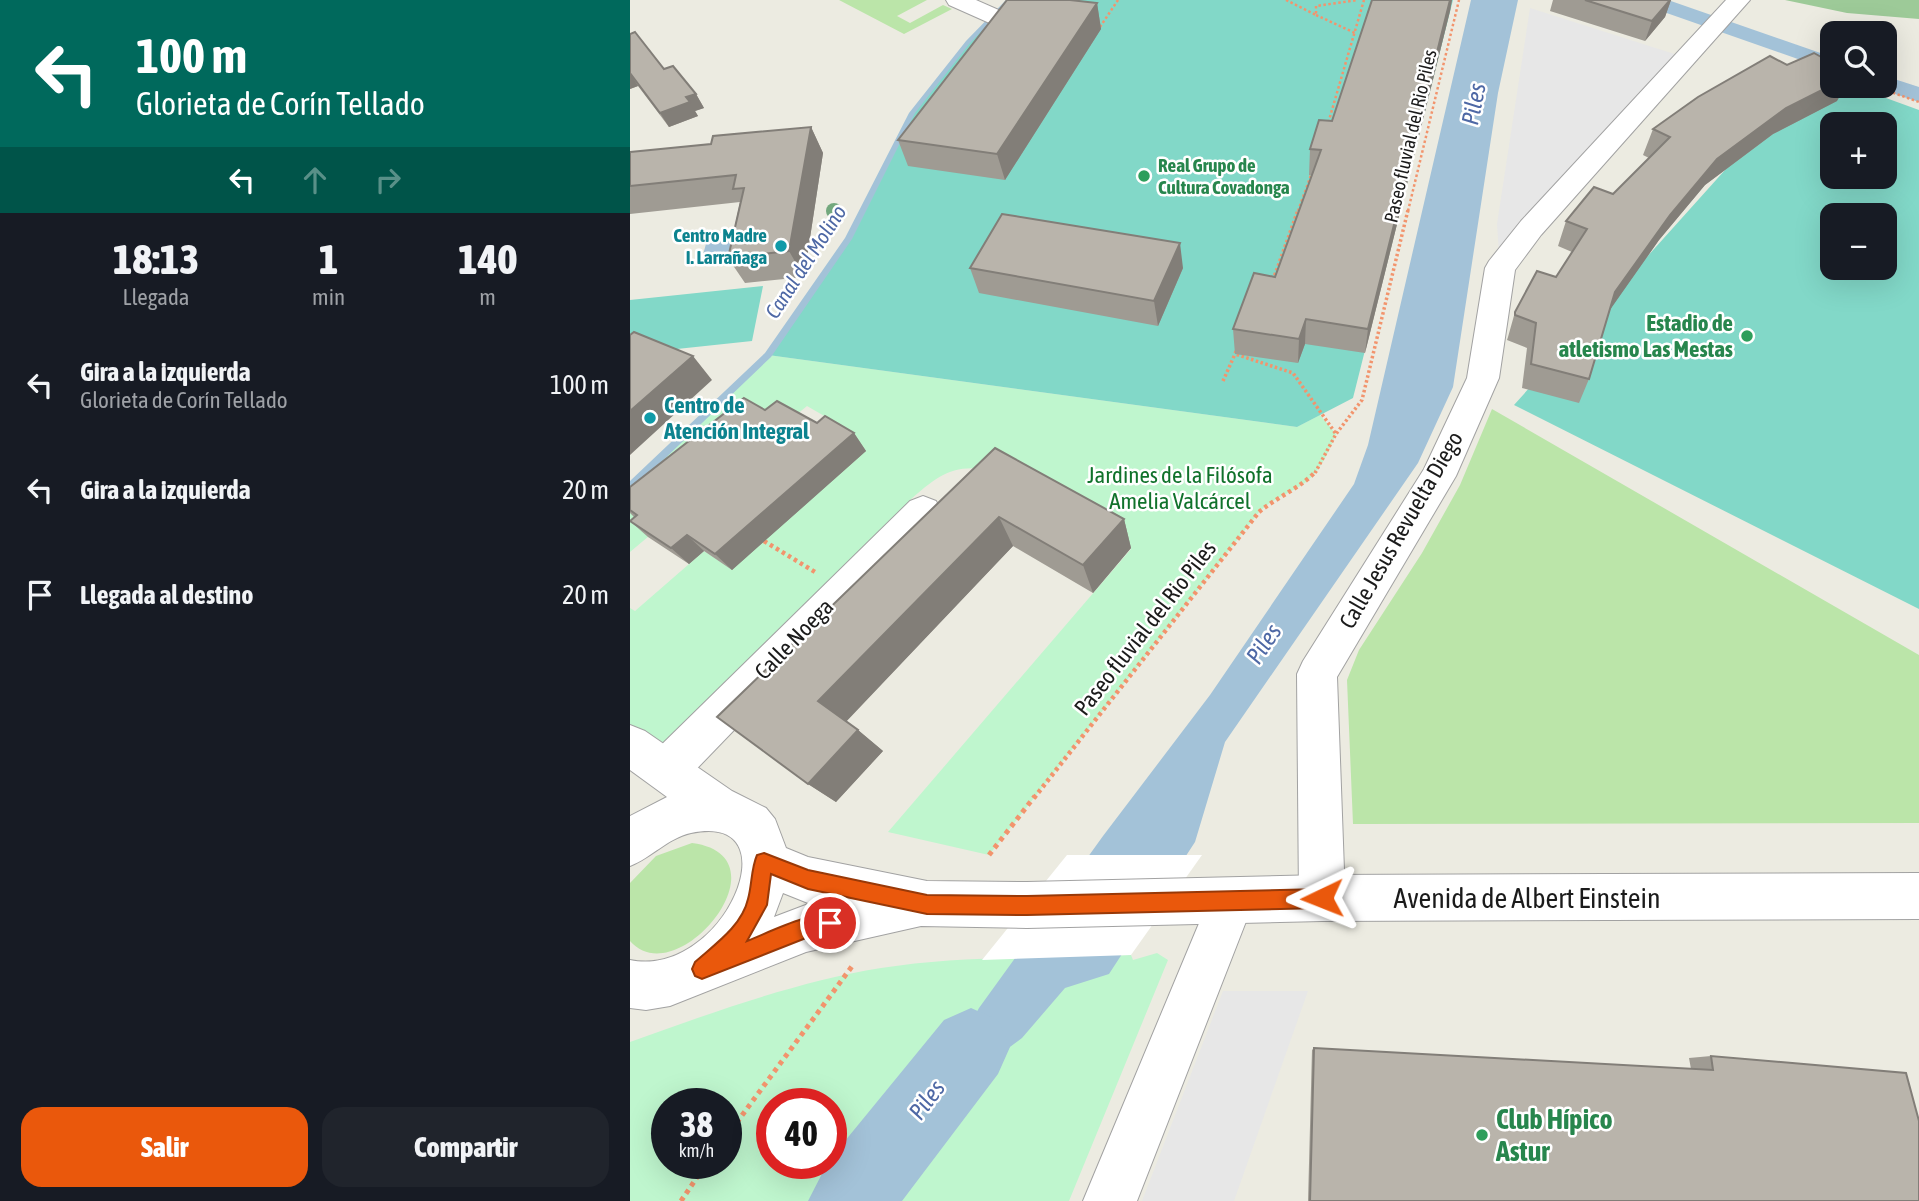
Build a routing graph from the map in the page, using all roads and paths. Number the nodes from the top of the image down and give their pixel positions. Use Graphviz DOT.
graph roads {
  1 [pos="957,0"];
  2 [pos="1118,0"];
  3 [pos="1286,0"];
  4 [pos="1358,0"];
  5 [pos="1364,0"];
  6 [pos="1459,0"];
  7 [pos="1316,15"];
  8 [pos="995,16"];
  9 [pos="1725,16"];
  10 [pos="1100,27"];
  11 [pos="1355,33"];
  12 [pos="1897,94"];
  13 [pos="1919,102"];
  14 [pos="1325,134"];
  15 [pos="1311,175"];
  16 [pos="1270,286"];
  17 [pos="1238,342"];
  18 [pos="1235,354"];
  19 [pos="1223,381"];
  20 [pos="1336,434"];
  21 [pos="923,511"];
  22 [pos="764,541"];
  23 [pos="843,589"];
  24 [pos="630,745"];
  25 [pos="667,769"];
  26 [pos="716,806"];
  27 [pos="630,844"];
  28 [pos="989,855"];
  29 [pos="764,862"];
  30 [pos="1919,896"];
  31 [pos="1322,898"];
  32 [pos="1231,901"];
  33 [pos="927,904"];
  34 [pos="853,965"];
  35 [pos="702,969"];
  36 [pos="630,984"];
  37 [pos="742,1115"];
  38 [pos="696,1179"];
  39 [pos="681,1201"];
  40 [pos="1110,1201"];
  1 -- 8 [label="street"];
  2 -- 10 [label="path"];
  3 -- 7 [label="path"];
  4 -- 7 [label="path"];
  5 -- 11 [label="path"];
  6 -- 20 [label="path, Paseo fluvial del Rio Piles"];
  7 -- 11 [label="path"];
  9 -- 31 [label="street, Calle Jesus Revuelta Diego"];
  11 -- 14 [label="path"];
  12 -- 13 [label="path"];
  15 -- 16 [label="path"];
  17 -- 18 [label="path"];
  18 -- 19 [label="path"];
  18 -- 20 [label="path"];
  20 -- 28 [label="path, Paseo fluvial del Rio Piles"];
  21 -- 23 [label="street, Calle Noega"];
  22 -- 23 [label="path"];
  23 -- 25 [label="street, Calle Noega"];
  24 -- 25 [label="street"];
  25 -- 26 [label="street"];
  26 -- 27 [label="street"];
  26 -- 29 [label="street"];
  29 -- 33 [label="street, Avenida de Albert Einstein"];
  29 -- 35 [label="street"];
  30 -- 31 [label="street, Avenida de Albert Einstein"];
  31 -- 32 [label="street, Avenida de Albert Einstein"];
  32 -- 33 [label="street, Avenida de Albert Einstein"];
  32 -- 40 [label="street"];
  33 -- 35 [label="street"];
  34 -- 37 [label="path"];
  35 -- 36 [label="street"];
  38 -- 39 [label="path"];
}
